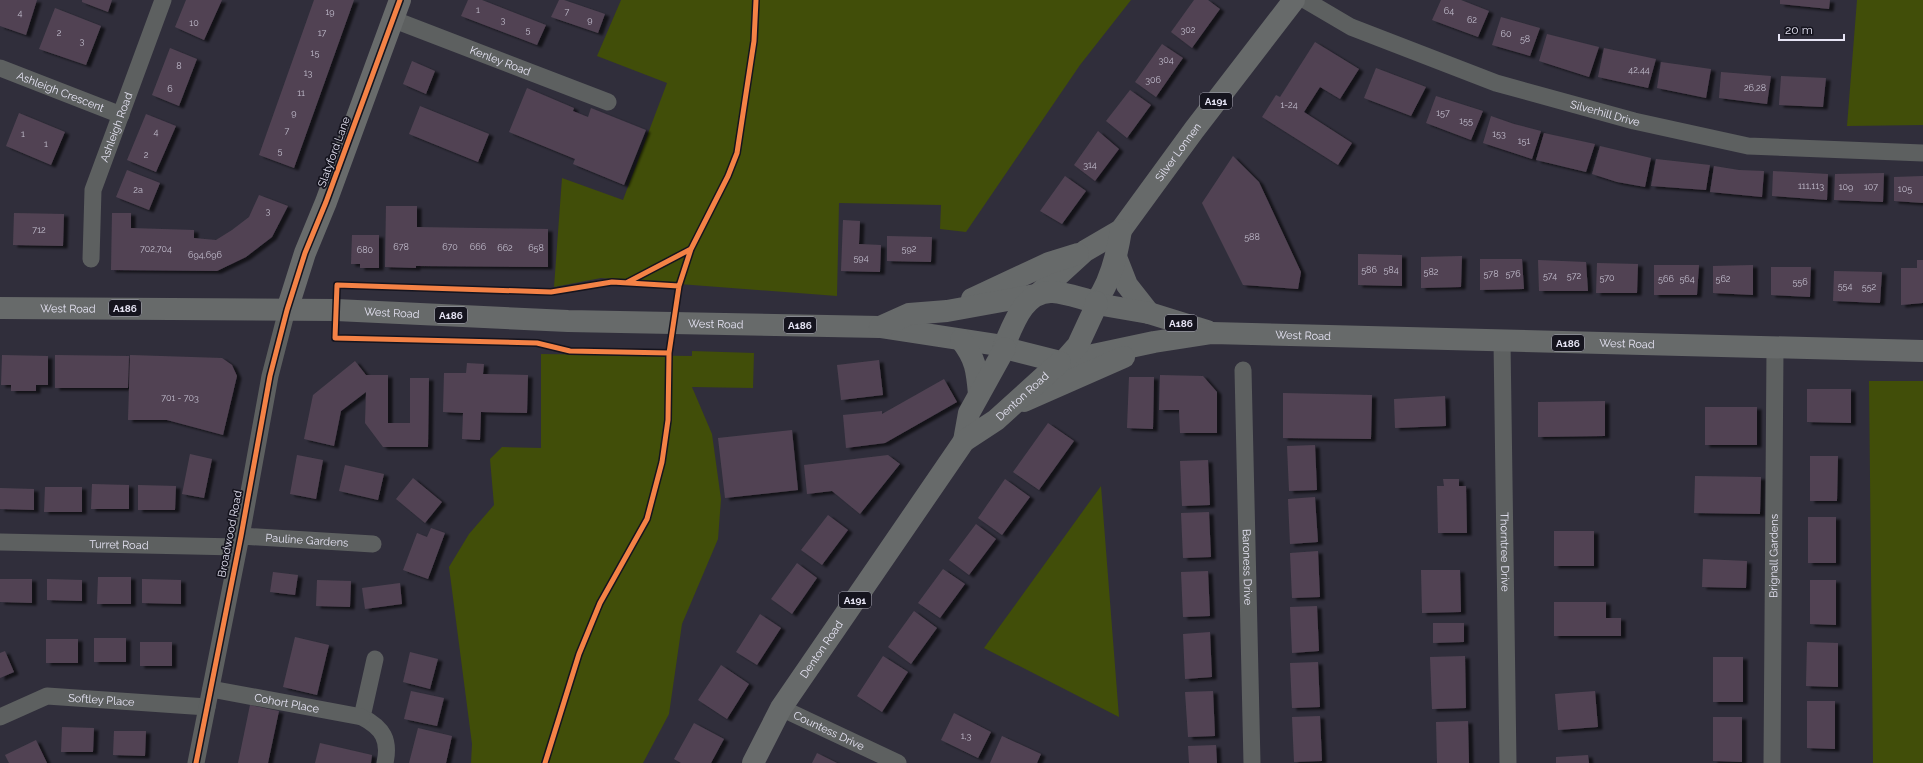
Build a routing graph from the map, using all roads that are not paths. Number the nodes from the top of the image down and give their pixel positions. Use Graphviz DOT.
graph roads {
  1 [pos="163,0"];
  2 [pos="1294,0"];
  3 [pos="1305,0"];
  4 [pos="396,10"];
  5 [pos="0,68"];
  6 [pos="608,102"];
  7 [pos="121,115"];
  8 [pos="1923,153"];
  9 [pos="1121,230"];
  10 [pos="1085,251"];
  11 [pos="1116,256"];
  12 [pos="91,259"];
  13 [pos="1037,295"];
  14 [pos="1096,303"];
  15 [pos="0,308"];
  16 [pos="287,310"];
  17 [pos="947,311"];
  18 [pos="1149,313"];
  19 [pos="880,327"];
  20 [pos="1212,333"];
  21 [pos="961,340"];
  22 [pos="1502,341"];
  23 [pos="1154,342"];
  24 [pos="1004,347"];
  25 [pos="1774,349"];
  26 [pos="1923,351"];
  27 [pos="1061,362"];
  28 [pos="1243,370"];
  29 [pos="979,394"];
  30 [pos="1012,406"];
  31 [pos="964,441"];
  32 [pos="0,542"];
  33 [pos="239,542"];
  34 [pos="373,544"];
  35 [pos="375,659"];
  36 [pos="210,688"];
  37 [pos="207,707"];
  38 [pos="781,708"];
  39 [pos="0,717"];
  40 [pos="362,718"];
  41 [pos="196,763"];
  42 [pos="385,763"];
  43 [pos="753,763"];
  44 [pos="898,763"];
  45 [pos="1252,763"];
  46 [pos="1508,763"];
  47 [pos="1772,763"];
  1 -- 7 [label="street, Ashleigh Road"];
  2 -- 9 [label="main road, Silver Lonnen / A191"];
  3 -- 8 [label="street, Silverhill Drive"];
  4 -- 6 [label="street, Kenley Road"];
  4 -- 16 [label="street, Slatyford Lane"];
  5 -- 7 [label="street, Ashleigh Crescent"];
  7 -- 12 [label="street, Ashleigh Road"];
  9 -- 10 [label="main road, Silver Lonnen / A191"];
  9 -- 11 [label="main road, Silver Lonnen / A191"];
  10 -- 13 [label="main road, Silver Lonnen / A191"];
  10 -- 17 [label="main road"];
  11 -- 14 [label="main road, Silver Lonnen / A191"];
  11 -- 18 [label="main road"];
  13 -- 14 [label="main road, A186"];
  13 -- 17 [label="main road, West Road / A186"];
  13 -- 24 [label="main road, A191"];
  14 -- 18 [label="main road, West Road / A186"];
  14 -- 27 [label="main road, A191"];
  15 -- 16 [label="main road, West Road / A186"];
  16 -- 19 [label="main road, West Road / A186"];
  16 -- 33 [label="street, Broadwood Road"];
  17 -- 19 [label="main road, West Road / A186"];
  18 -- 20 [label="main road, West Road / A186"];
  19 -- 21 [label="main road, West Road / A186"];
  20 -- 22 [label="main road, West Road / A186"];
  20 -- 23 [label="main road, West Road / A186"];
  21 -- 24 [label="main road, West Road / A186"];
  21 -- 29 [label="main road"];
  22 -- 25 [label="main road, West Road / A186"];
  22 -- 46 [label="street, Thorntree Drive"];
  23 -- 27 [label="main road, West Road / A186"];
  23 -- 30 [label="main road"];
  24 -- 27 [label="main road, A186"];
  24 -- 29 [label="main road, Denton Road / A191"];
  25 -- 26 [label="main road, West Road / A186"];
  25 -- 47 [label="street, Brignall Gardens"];
  27 -- 30 [label="main road, Denton Road / A191"];
  28 -- 45 [label="street, Baroness Drive"];
  29 -- 31 [label="main road, Denton Road / A191"];
  30 -- 31 [label="main road, Denton Road / A191"];
  31 -- 38 [label="main road, Denton Road / A191"];
  32 -- 33 [label="street, Turret Road"];
  33 -- 34 [label="street, Pauline Gardens"];
  33 -- 36 [label="street, Broadwood Road"];
  35 -- 40 [label="street"];
  36 -- 37 [label="street, Broadwood Road"];
  36 -- 40 [label="street, Cohort Place"];
  37 -- 39 [label="street, Softley Place"];
  37 -- 41 [label="street, Broadwood Road"];
  38 -- 43 [label="main road, Denton Road / A191"];
  38 -- 44 [label="street, Countess Drive"];
  40 -- 42 [label="street, Cohort Place"];
}
